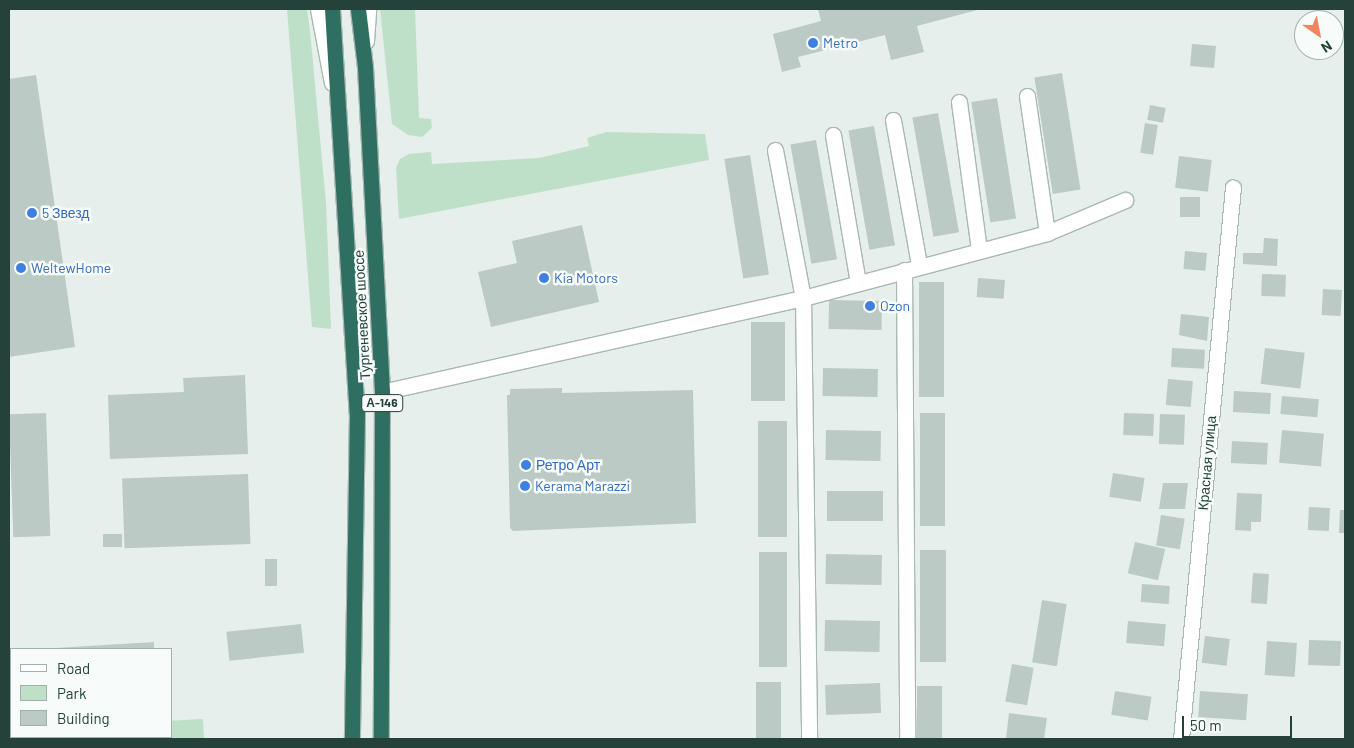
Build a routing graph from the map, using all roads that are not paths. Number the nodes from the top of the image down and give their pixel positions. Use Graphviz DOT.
graph roads {
  1 [pos="318,9"];
  2 [pos="332,9"];
  3 [pos="358,9"];
  4 [pos="368,9"];
  5 [pos="365,67"];
  6 [pos="1026,96"];
  7 [pos="959,102"];
  8 [pos="337,114"];
  9 [pos="892,120"];
  10 [pos="833,135"];
  11 [pos="775,150"];
  12 [pos="1233,187"];
  13 [pos="1125,200"];
  14 [pos="1047,233"];
  15 [pos="979,250"];
  16 [pos="920,265"];
  17 [pos="904,270"];
  18 [pos="858,283"];
  19 [pos="803,298"];
  20 [pos="382,392"];
  21 [pos="352,739"];
  22 [pos="382,739"];
  23 [pos="809,739"];
  24 [pos="906,739"];
  25 [pos="1181,739"];
  1 -- 8 [label="street"];
  2 -- 8 [label="highway, Тургеневское шоссе / А-146"];
  3 -- 5 [label="highway, Тургеневское шоссе / А-146"];
  4 -- 5 [label="street"];
  5 -- 20 [label="highway, Тургеневское шоссе / А-146"];
  6 -- 14 [label="street"];
  7 -- 15 [label="street"];
  8 -- 21 [label="highway, Тургеневское шоссе / А-146"];
  9 -- 16 [label="street"];
  10 -- 18 [label="street"];
  11 -- 19 [label="street"];
  12 -- 25 [label="street, Красная улица"];
  13 -- 14 [label="street"];
  14 -- 15 [label="street"];
  15 -- 16 [label="street"];
  16 -- 17 [label="street"];
  17 -- 18 [label="street"];
  17 -- 24 [label="street"];
  18 -- 19 [label="street"];
  19 -- 20 [label="street"];
  19 -- 23 [label="street"];
  20 -- 22 [label="highway, Тургеневское шоссе / А-146"];
}
